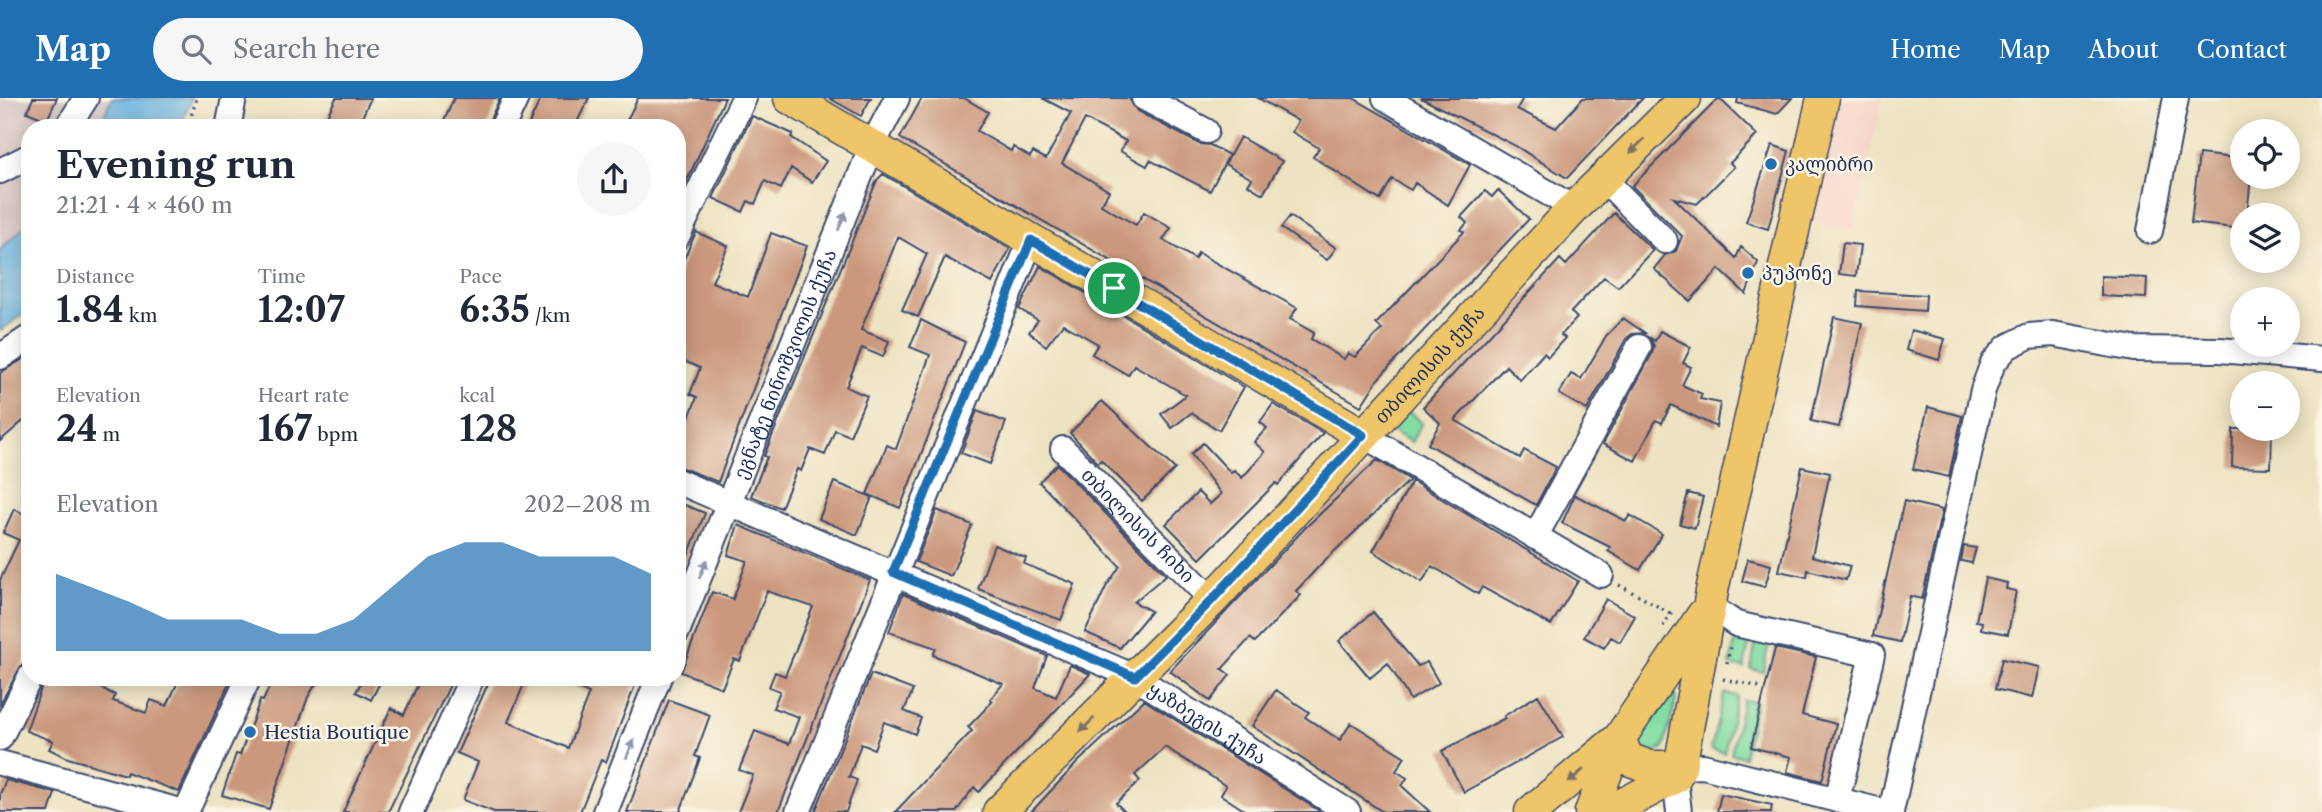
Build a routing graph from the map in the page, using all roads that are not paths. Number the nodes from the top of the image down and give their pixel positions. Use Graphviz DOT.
graph roads {
  1 [pos="86,98"];
  2 [pos="234,98"];
  3 [pos="516,98"];
  4 [pos="744,98"];
  5 [pos="790,98"];
  6 [pos="897,98"];
  7 [pos="1144,98"];
  8 [pos="1385,98"];
  9 [pos="1685,98"];
  10 [pos="1823,98"];
  11 [pos="2176,98"];
  12 [pos="73,119"];
  13 [pos="230,119"];
  14 [pos="506,119"];
  15 [pos="1206,131"];
  16 [pos="872,146"];
  17 [pos="21,160"];
  18 [pos="0,171"];
  19 [pos="1604,179"];
  20 [pos="1574,208"];
  21 [pos="686,218"];
  22 [pos="2150,231"];
  23 [pos="1031,240"];
  24 [pos="1665,241"];
  25 [pos="21,343"];
  26 [pos="1639,346"];
  27 [pos="0,357"];
  28 [pos="2322,359"];
  29 [pos="1363,435"];
  30 [pos="1063,449"];
  31 [pos="686,485"];
  32 [pos="729,503"];
  33 [pos="1535,537"];
  34 [pos="893,572"];
  35 [pos="1601,575"];
  36 [pos="1212,600"];
  37 [pos="1710,606"];
  38 [pos="686,610"];
  39 [pos="1135,677"];
  40 [pos="26,686"];
  41 [pos="245,686"];
  42 [pos="468,686"];
  43 [pos="655,686"];
  44 [pos="1650,694"];
  45 [pos="1691,708"];
  46 [pos="0,738"];
  47 [pos="1619,739"];
  48 [pos="0,763"];
  49 [pos="1678,772"];
  50 [pos="1838,800"];
  51 [pos="185,812"];
  52 [pos="411,812"];
  53 [pos="605,812"];
  54 [pos="798,812"];
  55 [pos="999,812"];
  56 [pos="1348,812"];
  57 [pos="1531,812"];
  58 [pos="1591,812"];
  59 [pos="1609,812"];
  60 [pos="1648,812"];
  61 [pos="1679,812"];
  62 [pos="1885,812"];
  63 [pos="1891,812"];
  1 -- 12 [label="street"];
  2 -- 13 [label="street"];
  3 -- 14 [label="street"];
  4 -- 21 [label="street"];
  5 -- 16 [label="main road"];
  6 -- 16 [label="street, ეგნატე ნინოშვილის ქუჩა"];
  7 -- 15 [label="street"];
  8 -- 20 [label="street"];
  9 -- 19 [label="main road, თბილისის ქუჩა, one-way"];
  10 -- 37 [label="main road"];
  11 -- 22 [label="street"];
  16 -- 23 [label="main road"];
  32 -- 16 [label="street, ეგნატე ნინოშვილის ქუჩა, one-way"];
  17 -- 18 [label="street"];
  19 -- 20 [label="main road, თბილისის ქუჩა"];
  19 -- 24 [label="street"];
  20 -- 29 [label="main road, თბილისის ქუჩა"];
  23 -- 29 [label="main road"];
  23 -- 34 [label="street"];
  25 -- 27 [label="street"];
  26 -- 33 [label="street"];
  28 -- 63 [label="street"];
  29 -- 33 [label="street"];
  29 -- 36 [label="main road, თბილისის ქუჩა"];
  30 -- 36 [label="street, თბილისის ჩიხი"];
  31 -- 32 [label="street, ყაზბეგის ქუჩა"];
  32 -- 34 [label="street, ყაზბეგის ქუჩა"];
  38 -- 32 [label="street, ეგნატე ნინოშვილის ქუჩა, one-way"];
  33 -- 35 [label="street"];
  34 -- 39 [label="street, ყაზბეგის ქუჩა"];
  34 -- 54 [label="street"];
  36 -- 39 [label="main road, თბილისის ქუჩა"];
  37 -- 44 [label="main road"];
  37 -- 45 [label="main road"];
  37 -- 50 [label="street"];
  39 -- 55 [label="main road, თბილისის ქუჩა, one-way"];
  39 -- 56 [label="street, ყაზბეგის ქუჩა"];
  40 -- 46 [label="street"];
  41 -- 51 [label="street"];
  42 -- 52 [label="street"];
  53 -- 43 [label="street, one-way"];
  44 -- 45 [label="main road"];
  44 -- 47 [label="main road"];
  45 -- 49 [label="main road"];
  47 -- 49 [label="main road"];
  47 -- 57 [label="main road, one-way"];
  47 -- 58 [label="main road"];
  48 -- 51 [label="street"];
  49 -- 50 [label="street"];
  49 -- 59 [label="main road"];
  49 -- 60 [label="street"];
  49 -- 61 [label="street"];
  50 -- 62 [label="street"];
}
